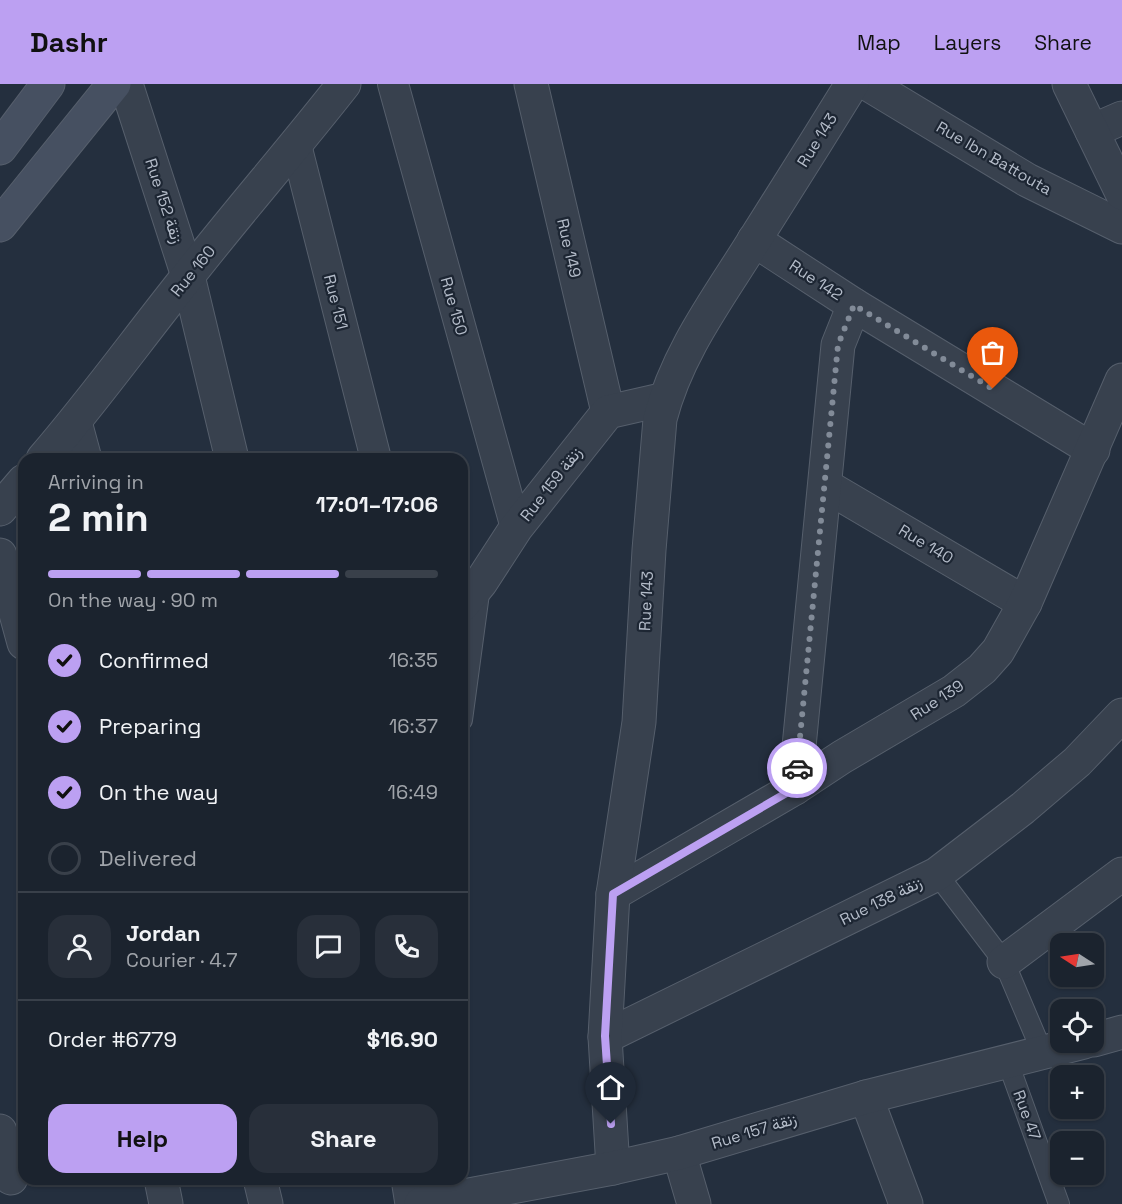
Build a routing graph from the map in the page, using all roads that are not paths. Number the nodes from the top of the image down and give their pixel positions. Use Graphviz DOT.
graph roads {
  1 [pos="48,84"];
  2 [pos="114,84"];
  3 [pos="126,84"];
  4 [pos="344,84"];
  5 [pos="393,84"];
  6 [pos="531,84"];
  7 [pos="852,84"];
  8 [pos="868,84"];
  9 [pos="1069,84"];
  10 [pos="1122,118"];
  11 [pos="1092,131"];
  12 [pos="296,145"];
  13 [pos="0,148"];
  14 [pos="1122,193"];
  15 [pos="0,225"];
  16 [pos="1122,227"];
  17 [pos="754,240"];
  18 [pos="188,276"];
  19 [pos="854,305"];
  20 [pos="1122,380"];
  21 [pos="665,399"];
  22 [pos="608,412"];
  23 [pos="75,422"];
  24 [pos="1093,450"];
  25 [pos="48,453"];
  26 [pos="83,453"];
  27 [pos="231,453"];
  28 [pos="374,453"];
  29 [pos="826,486"];
  30 [pos="18,488"];
  31 [pos="0,508"];
  32 [pos="516,528"];
  33 [pos="0,555"];
  34 [pos="471,594"];
  35 [pos="1025,603"];
  36 [pos="18,621"];
  37 [pos="468,636"];
  38 [pos="1122,715"];
  39 [pos="795,788"];
  40 [pos="937,873"];
  41 [pos="1122,874"];
  42 [pos="613,894"];
  43 [pos="1004,962"];
  44 [pos="1122,1032"];
  45 [pos="605,1036"];
  46 [pos="1104,1037"];
  47 [pos="1050,1052"];
  48 [pos="1043,1054"];
  49 [pos="1007,1060"];
  50 [pos="866,1097"];
  51 [pos="0,1131"];
  52 [pos="679,1153"];
  53 [pos="613,1168"];
  54 [pos="12,1179"];
  55 [pos="161,1185"];
  56 [pos="261,1185"];
  57 [pos="409,1185"];
  58 [pos="166,1204"];
  59 [pos="266,1204"];
  60 [pos="412,1204"];
  61 [pos="421,1204"];
  62 [pos="694,1204"];
  63 [pos="906,1204"];
  64 [pos="1059,1204"];
  1 -- 13 [label="main road"];
  2 -- 15 [label="main road"];
  3 -- 18 [label="street, Rue 152 زنقة"];
  4 -- 12 [label="street, Rue 160"];
  5 -- 32 [label="street, Rue 150"];
  6 -- 22 [label="street, Rue 149"];
  7 -- 17 [label="street, Rue 143"];
  8 -- 16 [label="street, Rue Ibn Battouta"];
  9 -- 11 [label="street"];
  10 -- 11 [label="street"];
  11 -- 14 [label="street"];
  12 -- 18 [label="street, Rue 160"];
  12 -- 28 [label="street, Rue 151"];
  17 -- 19 [label="street, Rue 142"];
  17 -- 21 [label="street, Rue 143"];
  18 -- 23 [label="street, Rue 160"];
  18 -- 27 [label="street, Rue 152 زنقة"];
  19 -- 24 [label="street, Rue 142"];
  19 -- 29 [label="street"];
  20 -- 24 [label="street, Rue 139"];
  21 -- 22 [label="street"];
  21 -- 42 [label="street, Rue 143"];
  22 -- 32 [label="street, Rue 159 زنقة"];
  23 -- 25 [label="street, Rue 160"];
  23 -- 26 [label="street"];
  24 -- 35 [label="street, Rue 139"];
  29 -- 35 [label="street, Rue 140"];
  29 -- 39 [label="street"];
  30 -- 31 [label="street"];
  32 -- 34 [label="street, Rue 159 زنقة"];
  33 -- 36 [label="street"];
  34 -- 37 [label="lane"];
  35 -- 39 [label="street, Rue 139"];
  38 -- 40 [label="street, Rue 138 زنقة"];
  39 -- 42 [label="street, Rue 139"];
  40 -- 43 [label="lane"];
  40 -- 45 [label="street, Rue 138 زنقة"];
  41 -- 43 [label="street"];
  42 -- 45 [label="street, Rue 143"];
  43 -- 48 [label="lane"];
  44 -- 46 [label="street"];
  45 -- 53 [label="street, Rue 143"];
  47 -- 48 [label="street, Rue 157 زنقة"];
  48 -- 49 [label="street, Rue 157 زنقة"];
  49 -- 50 [label="street, Rue 157 زنقة"];
  49 -- 64 [label="lane, Rue 47"];
  50 -- 52 [label="street, Rue 157 زنقة"];
  50 -- 63 [label="street"];
  51 -- 54 [label="street"];
  52 -- 53 [label="street, Rue 157 زنقة"];
  52 -- 62 [label="street"];
  53 -- 61 [label="street, Rue 157 زنقة"];
  55 -- 58 [label="street"];
  56 -- 59 [label="street"];
  57 -- 60 [label="street"];
}
